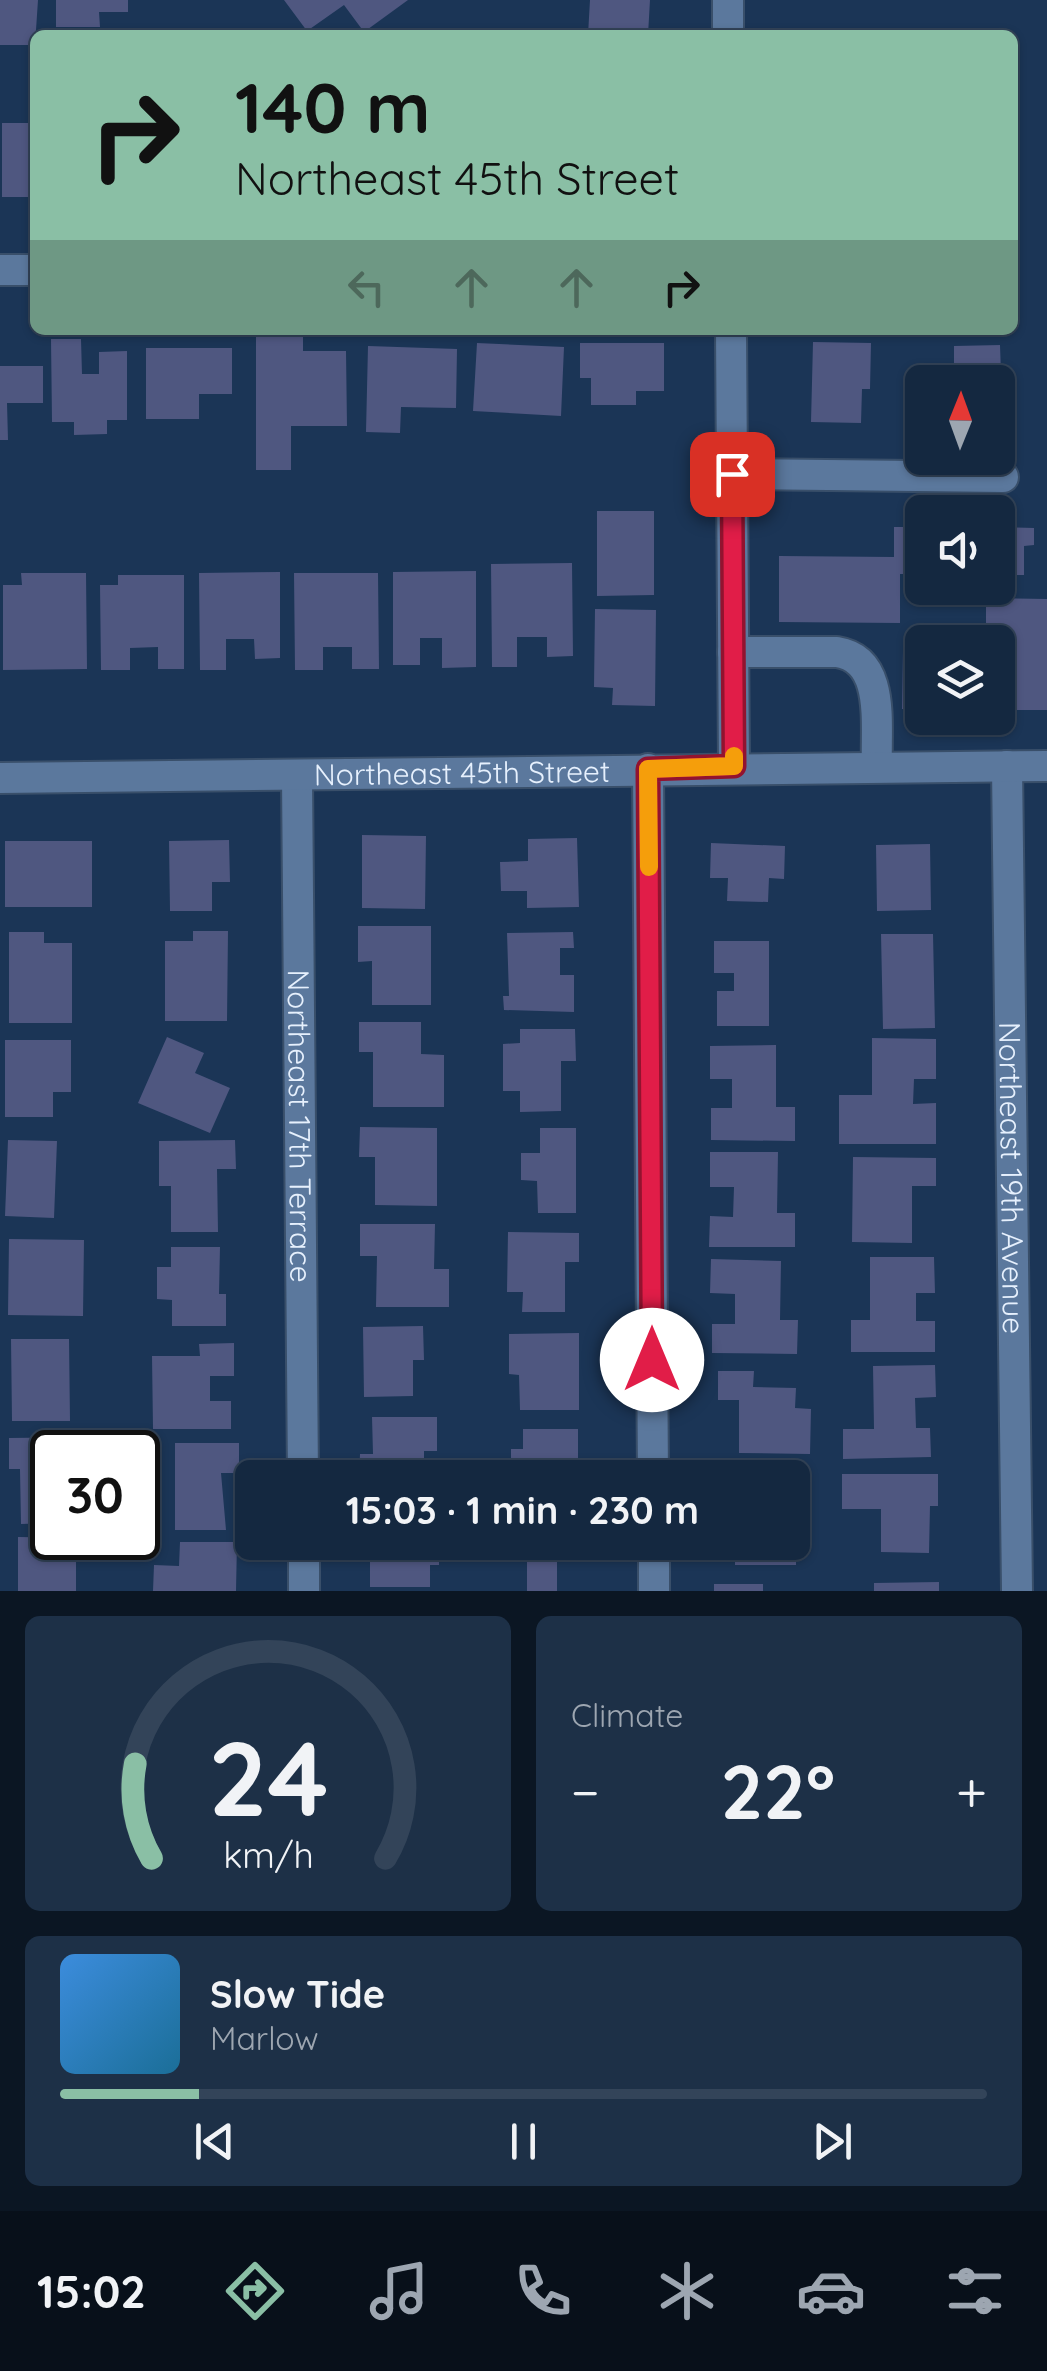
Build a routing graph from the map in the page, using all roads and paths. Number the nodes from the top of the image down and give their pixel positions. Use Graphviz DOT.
graph roads {
  1 [pos="728,0"];
  2 [pos="728,30"];
  3 [pos="0,270"];
  4 [pos="30,270"];
  5 [pos="731,335"];
  6 [pos="732,474"];
  7 [pos="1003,477"];
  8 [pos="733,652"];
  9 [pos="734,766"];
  10 [pos="877,766"];
  11 [pos="1007,766"];
  12 [pos="1047,766"];
  13 [pos="648,769"];
  14 [pos="297,776"];
  15 [pos="0,778"];
  16 [pos="303,1460"];
  17 [pos="653,1460"];
  18 [pos="304,1560"];
  19 [pos="654,1560"];
  20 [pos="304,1591"];
  21 [pos="654,1591"];
  22 [pos="1017,1591"];
  1 -- 2 [label="street"];
  3 -- 4 [label="street"];
  5 -- 6 [label="street"];
  6 -- 7 [label="street"];
  6 -- 8 [label="street"];
  8 -- 9 [label="street"];
  8 -- 10 [label="street"];
  9 -- 10 [label="street, Northeast 45th Street"];
  9 -- 13 [label="street, Northeast 45th Street"];
  10 -- 11 [label="street, Northeast 45th Street"];
  11 -- 12 [label="street, Northeast 45th Street"];
  11 -- 22 [label="street, Northeast 19th Avenue"];
  13 -- 14 [label="street, Northeast 45th Street"];
  13 -- 17 [label="street"];
  14 -- 15 [label="street, Northeast 45th Street"];
  14 -- 16 [label="street, Northeast 17th Terrace"];
  18 -- 20 [label="street"];
  19 -- 21 [label="street"];
}
